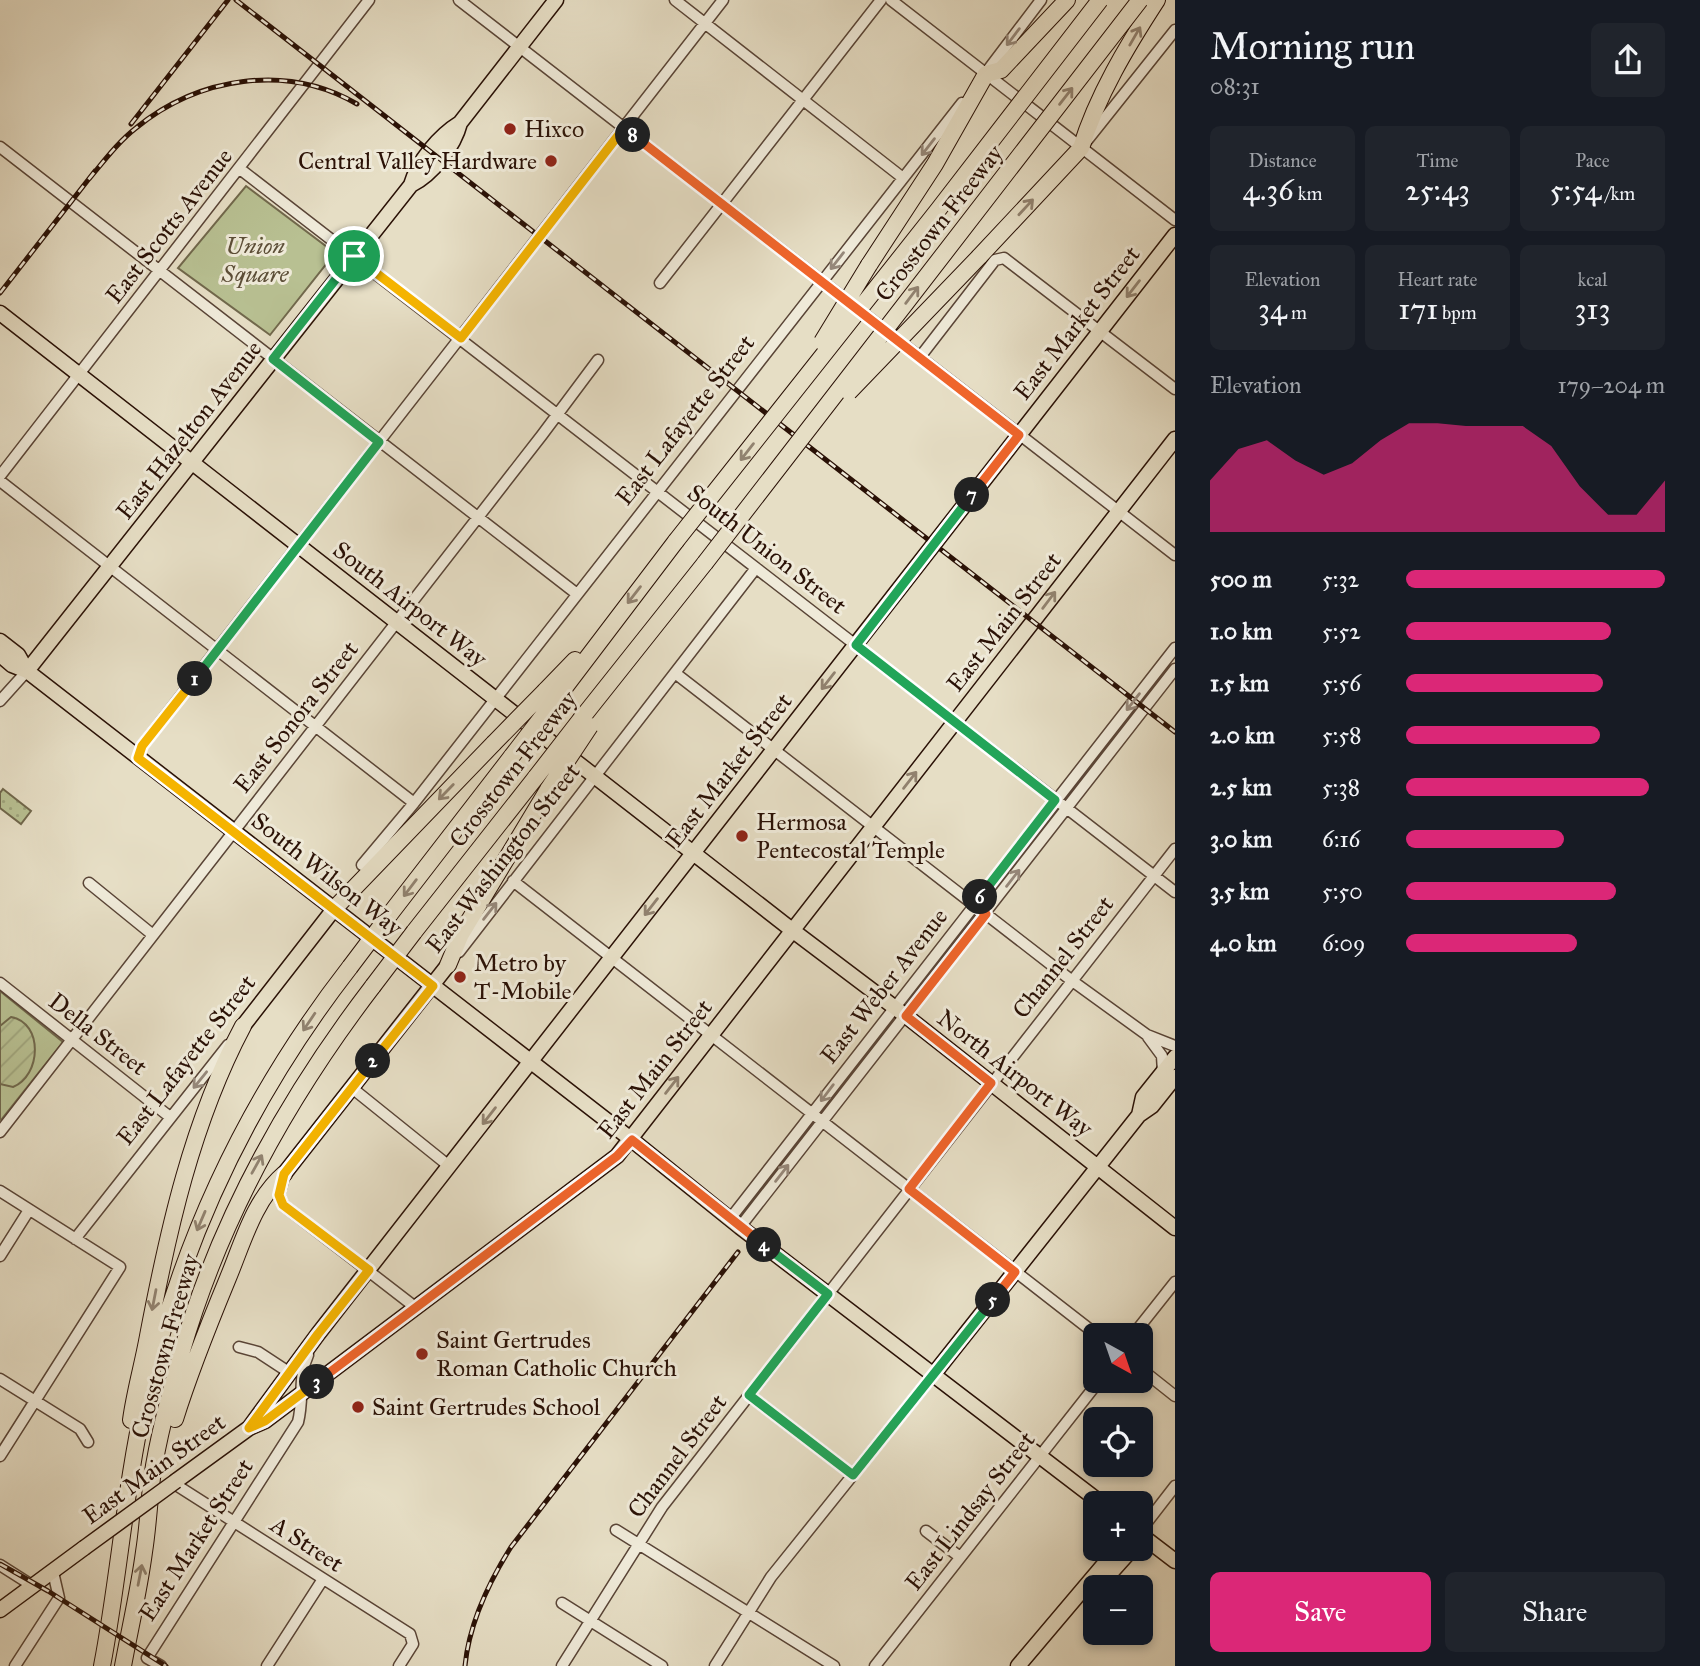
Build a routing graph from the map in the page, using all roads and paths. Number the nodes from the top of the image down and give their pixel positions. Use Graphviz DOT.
graph roads {
  1 [pos="369,0"];
  2 [pos="459,0"];
  3 [pos="556,0"];
  4 [pos="675,0"];
  5 [pos="723,0"];
  6 [pos="881,0"];
  7 [pos="891,0"];
  8 [pos="1041,0"];
  9 [pos="1067,0"];
  10 [pos="1100,0"];
  11 [pos="1140,0"];
  12 [pos="1157,0"];
  13 [pos="705,23"];
  14 [pos="1175,30"];
  15 [pos="519,47"];
  16 [pos="986,74"];
  17 [pos="803,99"];
  18 [pos="624,128"];
  19 [pos="0,147"];
  20 [pos="1081,148"];
  21 [pos="240,169"];
  22 [pos="903,178"];
  23 [pos="721,203"];
  24 [pos="1175,220"];
  25 [pos="1175,235"];
  26 [pos="354,256"];
  27 [pos="160,271"];
  28 [pos="821,281"];
  29 [pos="660,283"];
  30 [pos="0,313"];
  31 [pos="1100,331"];
  32 [pos="461,338"];
  33 [pos="920,357"];
  34 [pos="273,359"];
  35 [pos="598,360"];
  36 [pos="79,376"];
  37 [pos="1175,390"];
  38 [pos="789,398"];
  39 [pos="558,414"];
  40 [pos="1019,435"];
  41 [pos="1175,439"];
  42 [pos="379,442"];
  43 [pos="796,447"];
  44 [pos="191,463"];
  45 [pos="0,478"];
  46 [pos="658,492"];
  47 [pos="1119,512"];
  48 [pos="478,518"];
  49 [pos="298,546"];
  50 [pos="1175,555"];
  51 [pos="111,566"];
  52 [pos="756,568"];
  53 [pos="577,594"];
  54 [pos="396,622"];
  55 [pos="0,641"];
  56 [pos="856,645"];
  57 [pos="1175,648"];
  58 [pos="218,650"];
  59 [pos="0,655"];
  60 [pos="1175,669"];
  61 [pos="27,671"];
  62 [pos="675,673"];
  63 [pos="551,695"];
  64 [pos="496,699"];
  65 [pos="0,701"];
  66 [pos="585,722"];
  67 [pos="955,722"];
  68 [pos="316,726"];
  69 [pos="775,749"];
  70 [pos="138,758"];
  71 [pos="594,776"];
  72 [pos="1055,800"];
  73 [pos="414,803"];
  74 [pos="1067,810"];
  75 [pos="874,826"];
  76 [pos="233,831"];
  77 [pos="1175,849"];
  78 [pos="693,853"];
  79 [pos="362,866"];
  80 [pos="1153,876"];
  81 [pos="513,881"];
  82 [pos="89,883"];
  83 [pos="1175,892"];
  84 [pos="974,905"];
  85 [pos="334,909"];
  86 [pos="986,914"];
  87 [pos="792,930"];
  88 [pos="153,935"];
  89 [pos="612,958"];
  90 [pos="449,965"];
  91 [pos="1071,980"];
  92 [pos="0,983"];
  93 [pos="433,986"];
  94 [pos="894,1006"];
  95 [pos="906,1016"];
  96 [pos="243,1027"];
  97 [pos="711,1035"];
  98 [pos="1147,1035"];
  99 [pos="71,1040"];
  100 [pos="1175,1046"];
  101 [pos="1175,1057"];
  102 [pos="531,1062"];
  103 [pos="1171,1078"];
  104 [pos="991,1083"];
  105 [pos="352,1088"];
  106 [pos="811,1114"];
  107 [pos="170,1117"];
  108 [pos="822,1122"];
  109 [pos="0,1132"];
  110 [pos="632,1140"];
  111 [pos="449,1166"];
  112 [pos="1097,1168"];
  113 [pos="284,1174"];
  114 [pos="909,1189"];
  115 [pos="0,1191"];
  116 [pos="29,1210"];
  117 [pos="735,1223"];
  118 [pos="1175,1227"];
  119 [pos="75,1239"];
  120 [pos="0,1256"];
  121 [pos="369,1270"];
  122 [pos="1015,1272"];
  123 [pos="1175,1282"];
  124 [pos="828,1294"];
  125 [pos="415,1307"];
  126 [pos="1143,1323"];
  127 [pos="1083,1324"];
  128 [pos="318,1334"];
  129 [pos="239,1348"];
  130 [pos="290,1373"];
  131 [pos="933,1375"];
  132 [pos="0,1379"];
  133 [pos="1153,1379"];
  134 [pos="303,1392"];
  135 [pos="1090,1393"];
  136 [pos="749,1395"];
  137 [pos="1175,1396"];
  138 [pos="35,1401"];
  139 [pos="249,1428"];
  140 [pos="88,1442"];
  141 [pos="0,1456"];
  142 [pos="1041,1456"];
  143 [pos="156,1459"];
  144 [pos="132,1471"];
  145 [pos="853,1475"];
  146 [pos="175,1483"];
  147 [pos="1175,1486"];
  148 [pos="1086,1491"];
  149 [pos="1153,1514"];
  150 [pos="234,1522"];
  151 [pos="616,1530"];
  152 [pos="926,1531"];
  153 [pos="639,1544"];
  154 [pos="1153,1544"];
  155 [pos="960,1557"];
  156 [pos="1107,1561"];
  157 [pos="1121,1561"];
  158 [pos="1175,1561"];
  159 [pos="0,1565"];
  160 [pos="53,1572"];
  161 [pos="1109,1575"];
  162 [pos="323,1579"];
  163 [pos="33,1586"];
  164 [pos="562,1603"];
  165 [pos="1083,1605"];
  166 [pos="0,1610"];
  167 [pos="748,1612"];
  168 [pos="590,1621"];
  169 [pos="149,1655"];
  170 [pos="15,1666"];
  171 [pos="102,1666"];
  172 [pos="123,1666"];
  173 [pos="161,1666"];
  174 [pos="172,1666"];
  175 [pos="267,1666"];
  176 [pos="399,1666"];
  177 [pos="562,1666"];
  178 [pos="662,1666"];
  179 [pos="715,1666"];
  180 [pos="834,1666"];
  181 [pos="875,1666"];
  182 [pos="1018,1666"];
  183 [pos="1031,1666"];
  1 -- 21 [label="street, East Scotts Avenue"];
  2 -- 15 [label="street"];
  3 -- 15 [label="main road, East Hazelton Avenue"];
  4 -- 13 [label="street"];
  5 -- 13 [label="street"];
  6 -- 17 [label="street"];
  7 -- 16 [label="street"];
  8 -- 16 [label="street, East Lafayette Street, one-way"];
  9 -- 16 [label="highway"];
  10 -- 38 [label="highway, Crosstown Freeway, bridge"];
  43 -- 11 [label="highway, Crosstown Freeway, one-way, bridge"];
  20 -- 12 [label="highway, one-way"];
  13 -- 17 [label="street"];
  13 -- 18 [label="street"];
  14 -- 20 [label="street"];
  15 -- 18 [label="street"];
  15 -- 26 [label="main road, East Hazelton Avenue"];
  16 -- 20 [label="street"];
  16 -- 22 [label="street, East Lafayette Street, one-way"];
  16 -- 38 [label="highway, bridge"];
  17 -- 22 [label="street"];
  17 -- 23 [label="street"];
  18 -- 23 [label="street"];
  18 -- 32 [label="street"];
  19 -- 27 [label="street"];
  20 -- 24 [label="street"];
  43 -- 20 [label="highway, one-way, bridge"];
  21 -- 26 [label="street, South Union Street"];
  21 -- 27 [label="street, East Scotts Avenue"];
  22 -- 28 [label="street, East Lafayette Street, one-way"];
  23 -- 28 [label="street"];
  23 -- 29 [label="street"];
  25 -- 31 [label="main road, East Market Street, one-way"];
  26 -- 32 [label="street, South Union Street"];
  26 -- 34 [label="main road, East Hazelton Avenue"];
  27 -- 34 [label="street"];
  27 -- 36 [label="street, East Scotts Avenue"];
  28 -- 33 [label="street"];
  28 -- 46 [label="street, East Lafayette Street"];
  30 -- 36 [label="main road, South Airport Way"];
  31 -- 33 [label="street"];
  31 -- 37 [label="street"];
  31 -- 40 [label="main road, East Market Street"];
  32 -- 39 [label="street, South Union Street"];
  32 -- 42 [label="street"];
  33 -- 40 [label="street"];
  34 -- 42 [label="street"];
  34 -- 44 [label="main road, East Hazelton Avenue"];
  35 -- 39 [label="street, East Sonora Street"];
  36 -- 44 [label="main road, South Airport Way"];
  36 -- 45 [label="street, East Scotts Avenue"];
  38 -- 63 [label="highway, Crosstown Freeway, one-way, bridge"];
  39 -- 46 [label="street, South Union Street"];
  39 -- 48 [label="street, East Sonora Street"];
  40 -- 47 [label="street"];
  40 -- 56 [label="main road, East Market Street"];
  41 -- 47 [label="main road, East Main Street"];
  42 -- 48 [label="street"];
  42 -- 49 [label="street"];
  43 -- 66 [label="highway, Crosstown Freeway, bridge"];
  44 -- 49 [label="main road, South Airport Way"];
  44 -- 51 [label="main road, East Hazelton Avenue"];
  45 -- 51 [label="street"];
  46 -- 52 [label="street, South Union Street"];
  46 -- 53 [label="street, East Lafayette Street"];
  47 -- 50 [label="street"];
  67 -- 47 [label="main road, East Main Street, one-way"];
  48 -- 53 [label="street"];
  48 -- 54 [label="street, East Sonora Street"];
  49 -- 54 [label="main road, South Airport Way"];
  49 -- 58 [label="street"];
  51 -- 58 [label="street"];
  51 -- 61 [label="main road, East Hazelton Avenue"];
  52 -- 56 [label="street, South Union Street"];
  52 -- 62 [label="street, East Washington Street"];
  53 -- 64 [label="street, East Lafayette Street"];
  54 -- 64 [label="main road, South Airport Way"];
  54 -- 68 [label="street, East Sonora Street"];
  55 -- 61 [label="main road, South Wilson Way"];
  56 -- 67 [label="street, South Union Street"];
  56 -- 69 [label="main road, East Market Street, one-way"];
  57 -- 72 [label="street, East Weber Avenue, one-way"];
  58 -- 68 [label="street"];
  58 -- 70 [label="street"];
  59 -- 61 [label="main road, South Wilson Way"];
  60 -- 74 [label="street, East Weber Avenue"];
  61 -- 65 [label="street, East Hazelton Avenue"];
  61 -- 70 [label="main road, South Wilson Way"];
  62 -- 69 [label="street"];
  62 -- 71 [label="street, East Washington Street"];
  63 -- 85 [label="highway, one-way, bridge"];
  63 -- 144 [label="highway, Crosstown Freeway, one-way, bridge"];
  64 -- 71 [label="main road, South Airport Way"];
  64 -- 73 [label="street, East Lafayette Street"];
  66 -- 90 [label="highway, bridge"];
  143 -- 66 [label="highway, Crosstown Freeway, one-way, bridge"];
  67 -- 72 [label="street, South Union Street"];
  75 -- 67 [label="main road, East Main Street, one-way"];
  68 -- 73 [label="street"];
  68 -- 76 [label="street, East Sonora Street"];
  69 -- 75 [label="street"];
  69 -- 78 [label="main road, East Market Street"];
  70 -- 76 [label="main road, South Wilson Way"];
  71 -- 78 [label="main road, South Airport Way"];
  71 -- 81 [label="street, East Washington Street"];
  72 -- 74 [label="street, South Union Street"];
  72 -- 84 [label="street, East Weber Avenue"];
  73 -- 79 [label="street, East Lafayette Street"];
  74 -- 80 [label="street, South Union Street"];
  86 -- 74 [label="street, East Weber Avenue, one-way"];
  75 -- 84 [label="street"];
  75 -- 87 [label="main road, East Main Street"];
  76 -- 85 [label="main road, South Wilson Way"];
  76 -- 88 [label="street, East Sonora Street"];
  77 -- 80 [label="street, Channel Street"];
  78 -- 87 [label="main road, South Airport Way"];
  78 -- 89 [label="main road, East Market Street, one-way"];
  80 -- 83 [label="street, South Union Street"];
  80 -- 91 [label="street, Channel Street"];
  81 -- 89 [label="street"];
  90 -- 81 [label="street, East Washington Street, one-way"];
  82 -- 88 [label="street"];
  84 -- 86 [label="street"];
  84 -- 94 [label="street, East Weber Avenue"];
  85 -- 93 [label="main road, South Wilson Way"];
  85 -- 96 [label="main road, East Lafayette Street"];
  86 -- 91 [label="street"];
  86 -- 95 [label="street, East Weber Avenue"];
  87 -- 94 [label="main road, North Airport Way"];
  87 -- 97 [label="main road, East Main Street"];
  88 -- 99 [label="street, East Sonora Street"];
  89 -- 97 [label="street"];
  89 -- 102 [label="main road, East Market Street"];
  90 -- 93 [label="main road, East Washington Street"];
  91 -- 98 [label="street"];
  91 -- 104 [label="street, Channel Street"];
  92 -- 99 [label="street, Della Street"];
  93 -- 102 [label="main road, South Wilson Way"];
  93 -- 105 [label="main road, East Washington Street"];
  94 -- 95 [label="main road, North Airport Way"];
  94 -- 106 [label="street, East Weber Avenue, one-way"];
  95 -- 104 [label="main road, North Airport Way"];
  95 -- 108 [label="street, East Weber Avenue"];
  96 -- 107 [label="street, East Lafayette Street, one-way"];
  96 -- 144 [label="highway, one-way"];
  97 -- 106 [label="street"];
  110 -- 97 [label="main road, East Main Street, one-way"];
  98 -- 100 [label="street"];
  98 -- 103 [label="street"];
  99 -- 107 [label="street, Della Street"];
  99 -- 109 [label="street, East Sonora Street"];
  101 -- 103 [label="main road"];
  102 -- 110 [label="main road, South Wilson Way"];
  102 -- 111 [label="main road, East Market Street, one-way"];
  103 -- 112 [label="main road"];
  104 -- 112 [label="main road, North Airport Way"];
  104 -- 114 [label="street, Channel Street"];
  105 -- 111 [label="street"];
  105 -- 113 [label="main road, East Washington Street"];
  106 -- 108 [label="street"];
  106 -- 117 [label="street, East Weber Avenue"];
  107 -- 119 [label="street, East Lafayette Street"];
  108 -- 114 [label="street"];
  117 -- 108 [label="street, East Weber Avenue, one-way"];
  110 -- 117 [label="main road, South Wilson Way"];
  110 -- 125 [label="main road, East Main Street"];
  111 -- 121 [label="main road, East Market Street"];
  112 -- 118 [label="main road, North Airport Way"];
  112 -- 122 [label="main road"];
  113 -- 121 [label="street"];
  113 -- 143 [label="highway"];
  114 -- 122 [label="street"];
  114 -- 124 [label="street, Channel Street"];
  115 -- 116 [label="street"];
  116 -- 119 [label="street"];
  116 -- 120 [label="street"];
  117 -- 124 [label="main road, South Wilson Way"];
  119 -- 138 [label="street"];
  121 -- 125 [label="street"];
  121 -- 128 [label="main road, East Market Street"];
  122 -- 127 [label="street"];
  122 -- 131 [label="main road"];
  123 -- 126 [label="street"];
  124 -- 131 [label="main road, South Wilson Way"];
  124 -- 136 [label="street, Channel Street"];
  125 -- 134 [label="main road, East Main Street"];
  128 -- 130 [label="main road, East Market Street"];
  128 -- 134 [label="street, East Market Street"];
  129 -- 130 [label="street"];
  130 -- 139 [label="main road, East Market Street"];
  131 -- 142 [label="main road, South Wilson Way"];
  131 -- 145 [label="street"];
  132 -- 138 [label="street"];
  133 -- 137 [label="street"];
  134 -- 139 [label="main road, East Main Street"];
  134 -- 150 [label="street, East Market Street"];
  135 -- 142 [label="street, East Lindsay Street"];
  136 -- 145 [label="street"];
  136 -- 153 [label="street, Channel Street"];
  138 -- 140 [label="street"];
  138 -- 141 [label="street"];
  139 -- 146 [label="main road, East Main Street"];
  142 -- 148 [label="main road, South Wilson Way"];
  142 -- 155 [label="street, East Lindsay Street"];
  172 -- 143 [label="highway, Crosstown Freeway, one-way"];
  144 -- 171 [label="highway, Crosstown Freeway"];
  145 -- 167 [label="street"];
  146 -- 150 [label="street, A Street"];
  146 -- 160 [label="main road, East Main Street, bridge"];
  147 -- 149 [label="street"];
  150 -- 162 [label="street, A Street"];
  150 -- 169 [label="street, East Market Street"];
  151 -- 153 [label="street"];
  152 -- 155 [label="street"];
  153 -- 167 [label="street"];
  153 -- 168 [label="street, Channel Street"];
  154 -- 158 [label="main road"];
  155 -- 181 [label="street, East Lindsay Street"];
  156 -- 182 [label="main road"];
  157 -- 161 [label="main road"];
  159 -- 163 [label="street"];
  160 -- 163 [label="main road, East Main Street"];
  160 -- 170 [label="street"];
  162 -- 175 [label="street"];
  162 -- 176 [label="street, A Street"];
  163 -- 166 [label="main road, East Main Street"];
  164 -- 168 [label="street"];
  165 -- 183 [label="main road"];
  167 -- 179 [label="street"];
  167 -- 180 [label="street"];
  168 -- 177 [label="street, Channel Street"];
  168 -- 178 [label="street"];
  169 -- 173 [label="street"];
  169 -- 174 [label="street"];
}
